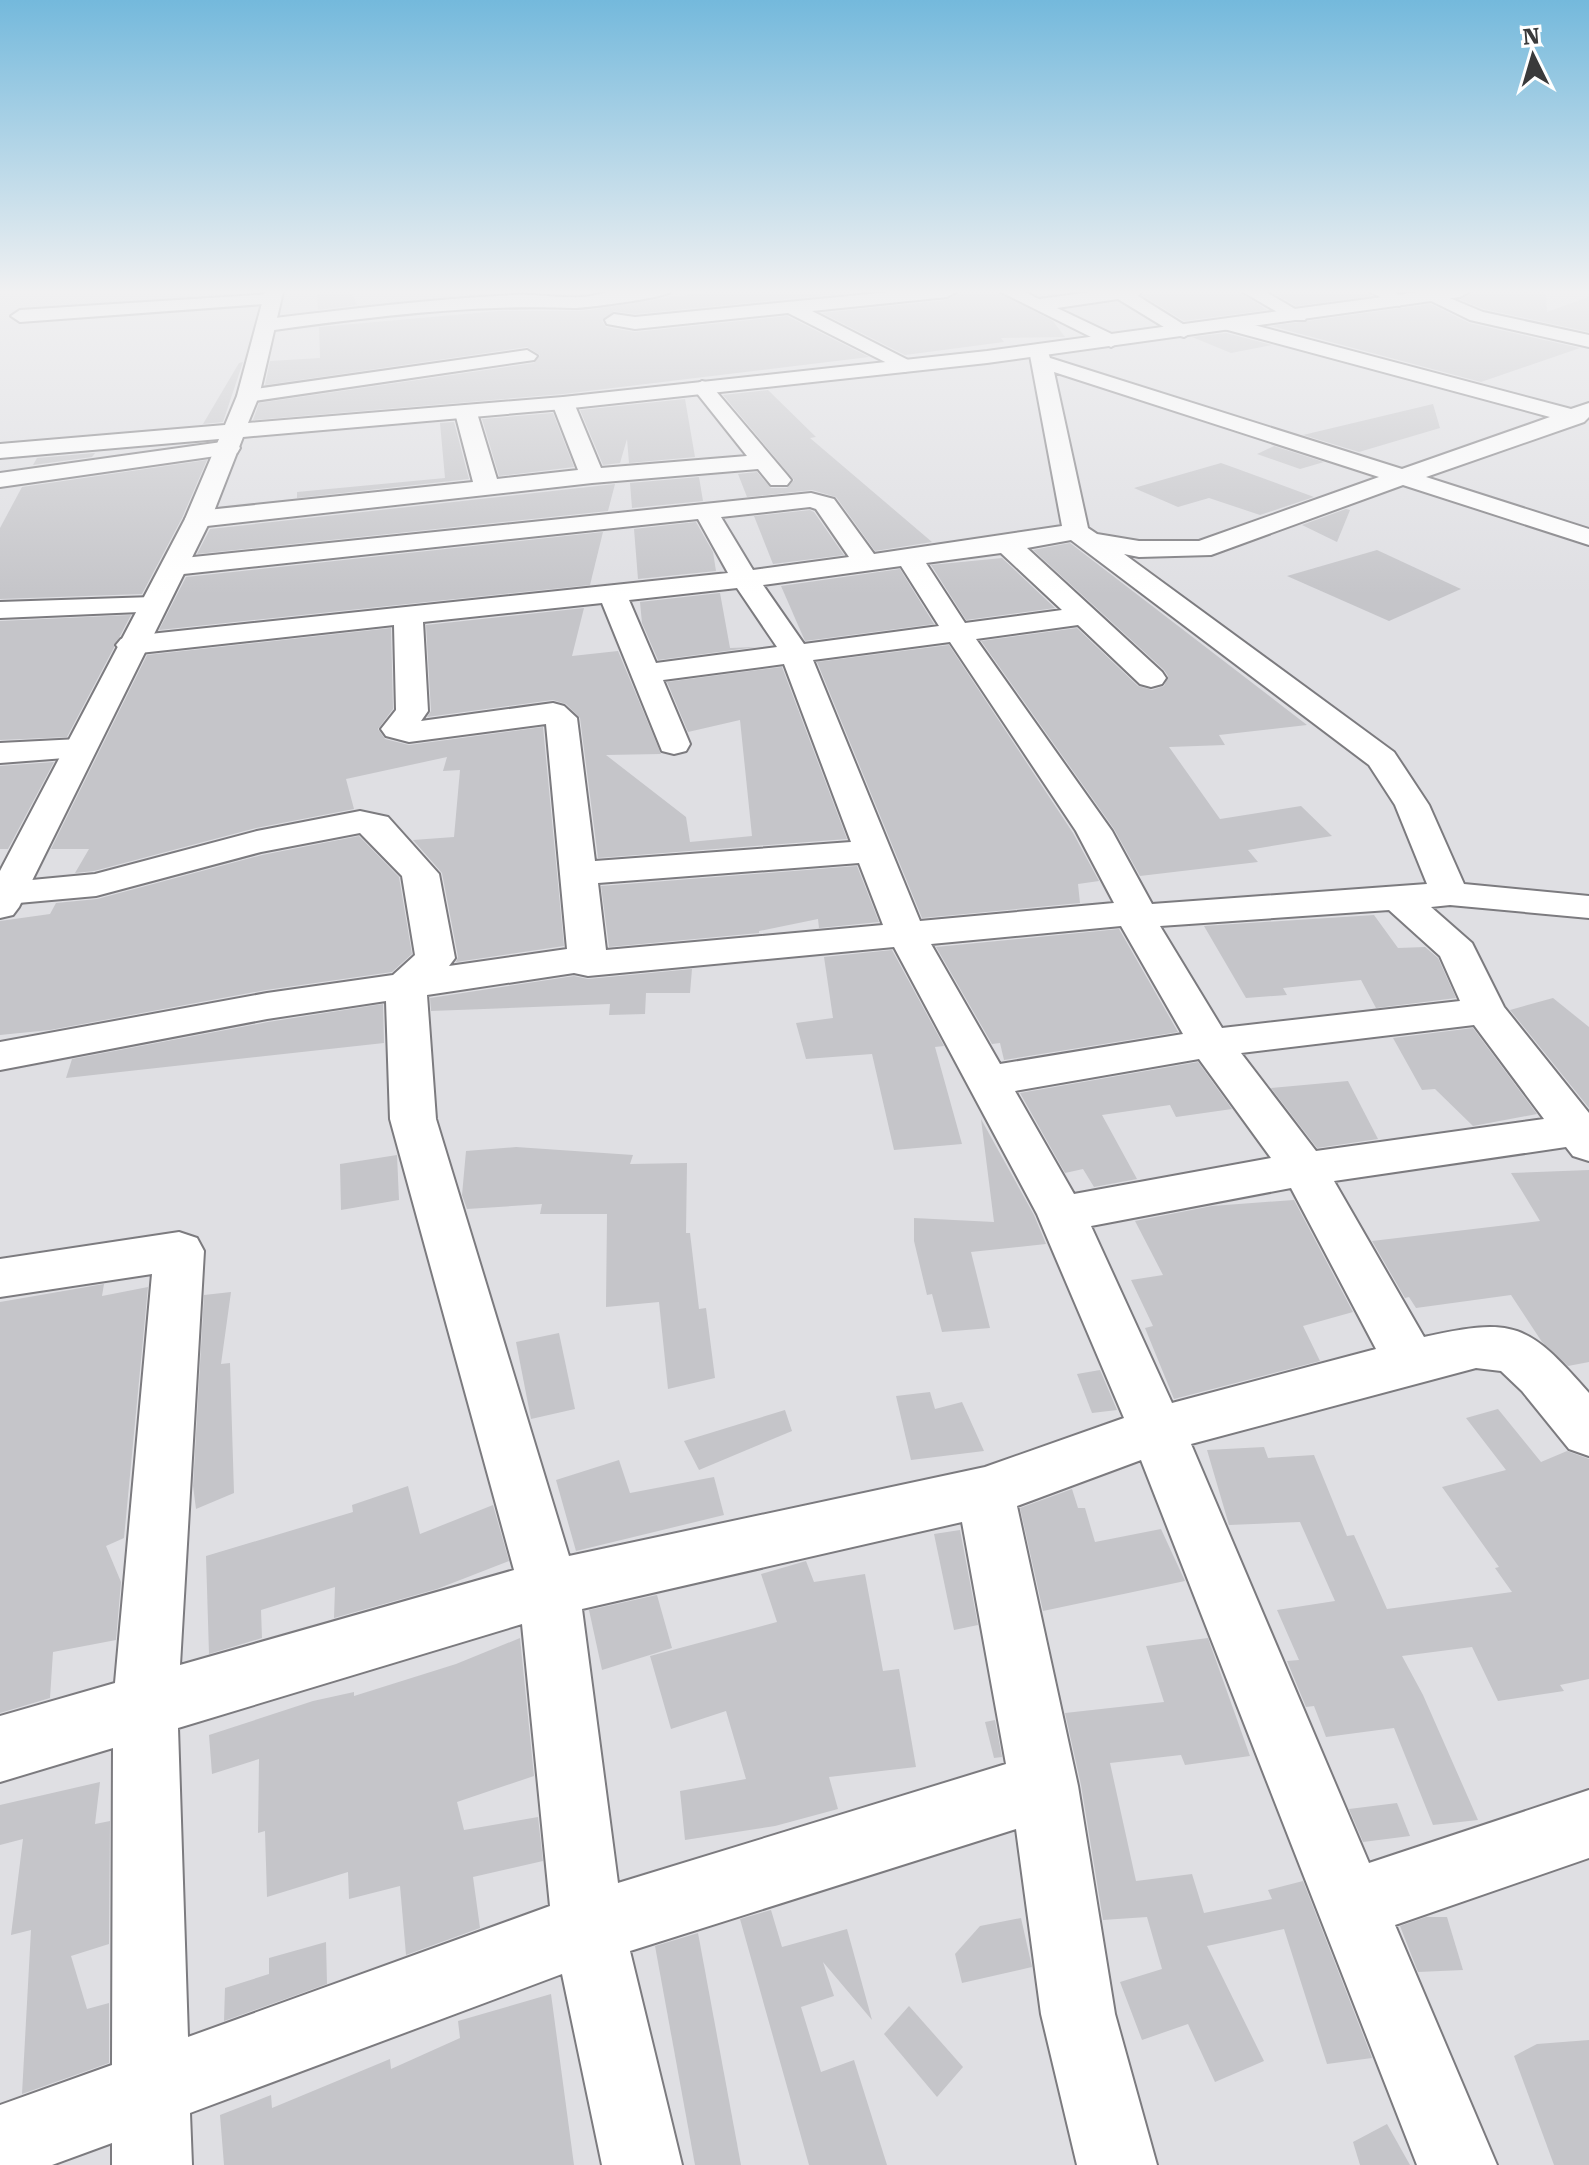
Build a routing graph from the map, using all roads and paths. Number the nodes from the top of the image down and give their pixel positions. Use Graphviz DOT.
graph roads {
  1 [pos="249,393"];
  2 [pos="269,393"];
  3 [pos="650,393"];
  4 [pos="707,393"];
  5 [pos="1049,393"];
  6 [pos="1151,393"];
  7 [pos="1495,393"];
  8 [pos="248,396"];
  9 [pos="563,403"];
  10 [pos="466,413"];
  11 [pos="1584,416"];
  12 [pos="232,440"];
  13 [pos="0,451"];
  14 [pos="762,462"];
  15 [pos="592,476"];
  16 [pos="1400,476"];
  17 [pos="0,480"];
  18 [pos="487,487"];
  19 [pos="800,502"];
  20 [pos="706,512"];
  21 [pos="198,519"];
  22 [pos="1083,536"];
  23 [pos="1589,537"];
  24 [pos="1007,544"];
  25 [pos="909,557"];
  26 [pos="867,563"];
  27 [pos="174,567"];
  28 [pos="745,579"];
  29 [pos="612,593"];
  30 [pos="153,605"];
  31 [pos="0,610"];
  32 [pos="1084,616"];
  33 [pos="408,617"];
  34 [pos="960,634"];
  35 [pos="131,645"];
  36 [pos="794,651"];
  37 [pos="647,673"];
  38 [pos="1151,678"];
  39 [pos="674,744"];
  40 [pos="79,749"];
  41 [pos="0,753"];
  42 [pos="871,851"];
  43 [pos="578,873"];
  44 [pos="1450,894"];
  45 [pos="1399,899"];
  46 [pos="4,900"];
  47 [pos="1589,907"];
  48 [pos="1136,914"];
  49 [pos="906,934"];
  50 [pos="588,964"];
  51 [pos="406,985"];
  52 [pos="1485,1011"];
  53 [pos="1210,1043"];
  54 [pos="0,1056"];
  55 [pos="989,1081"];
  56 [pos="1586,1140"];
  57 [pos="1304,1169"];
  58 [pos="1061,1214"];
  59 [pos="0,1278"];
  60 [pos="1410,1362"];
  61 [pos="1157,1430"];
  62 [pos="1589,1432"];
  63 [pos="985,1492"];
  64 [pos="549,1588"];
  65 [pos="145,1706"];
  66 [pos="0,1749"];
  67 [pos="1044,1786"];
  68 [pos="1587,1829"];
  69 [pos="1351,1905"];
  70 [pos="588,1928"];
  71 [pos="150,2089"];
  72 [pos="0,2145"];
  73 [pos="152,2165"];
  74 [pos="642,2165"];
  75 [pos="1117,2165"];
  76 [pos="1457,2165"];
  1 -- 8 [label="street"];
  2 -- 8 [label="street"];
  3 -- 9 [label="street"];
  4 -- 14 [label="street"];
  5 -- 22 [label="street"];
  6 -- 16 [label="street"];
  7 -- 11 [label="street"];
  8 -- 12 [label="street"];
  9 -- 10 [label="street"];
  9 -- 15 [label="street"];
  10 -- 12 [label="street"];
  10 -- 18 [label="street"];
  11 -- 16 [label="street"];
  12 -- 13 [label="street"];
  12 -- 17 [label="street"];
  12 -- 21 [label="street"];
  14 -- 15 [label="street"];
  14 -- 19 [label="street"];
  15 -- 18 [label="street"];
  16 -- 22 [label="street"];
  16 -- 23 [label="street"];
  18 -- 21 [label="street"];
  19 -- 20 [label="street"];
  19 -- 26 [label="street"];
  20 -- 27 [label="street"];
  20 -- 28 [label="street"];
  21 -- 27 [label="street"];
  22 -- 24 [label="street"];
  22 -- 44 [label="street"];
  24 -- 25 [label="street"];
  24 -- 32 [label="street"];
  25 -- 26 [label="street"];
  25 -- 34 [label="street"];
  26 -- 28 [label="street"];
  27 -- 30 [label="street"];
  28 -- 29 [label="street"];
  28 -- 36 [label="street"];
  29 -- 33 [label="street"];
  29 -- 37 [label="street"];
  30 -- 31 [label="street"];
  30 -- 35 [label="street"];
  32 -- 34 [label="street"];
  32 -- 38 [label="street"];
  33 -- 35 [label="street"];
  33 -- 43 [label="street"];
  34 -- 36 [label="street"];
  34 -- 48 [label="street"];
  35 -- 40 [label="street"];
  36 -- 37 [label="street"];
  36 -- 42 [label="street"];
  37 -- 39 [label="street"];
  40 -- 41 [label="street"];
  40 -- 46 [label="street"];
  42 -- 43 [label="street"];
  42 -- 49 [label="street"];
  43 -- 50 [label="street"];
  44 -- 45 [label="street"];
  44 -- 47 [label="street"];
  45 -- 48 [label="street"];
  45 -- 52 [label="street"];
  46 -- 51 [label="street"];
  48 -- 49 [label="street"];
  48 -- 53 [label="street"];
  49 -- 50 [label="street"];
  49 -- 55 [label="street"];
  50 -- 51 [label="street"];
  51 -- 54 [label="street"];
  51 -- 64 [label="street"];
  52 -- 53 [label="street"];
  52 -- 56 [label="street"];
  53 -- 55 [label="street"];
  53 -- 57 [label="street"];
  55 -- 58 [label="street"];
  56 -- 57 [label="street"];
  57 -- 58 [label="street"];
  57 -- 60 [label="street"];
  58 -- 61 [label="street"];
  59 -- 65 [label="street"];
  60 -- 61 [label="street"];
  60 -- 62 [label="street"];
  61 -- 63 [label="street"];
  61 -- 69 [label="street"];
  63 -- 64 [label="street"];
  63 -- 67 [label="street"];
  64 -- 65 [label="street"];
  64 -- 70 [label="street"];
  65 -- 66 [label="street"];
  65 -- 71 [label="street"];
  67 -- 70 [label="street"];
  67 -- 75 [label="street"];
  68 -- 69 [label="street"];
  69 -- 76 [label="street"];
  70 -- 71 [label="street"];
  70 -- 74 [label="street"];
  71 -- 72 [label="street"];
  71 -- 73 [label="street"];
}
